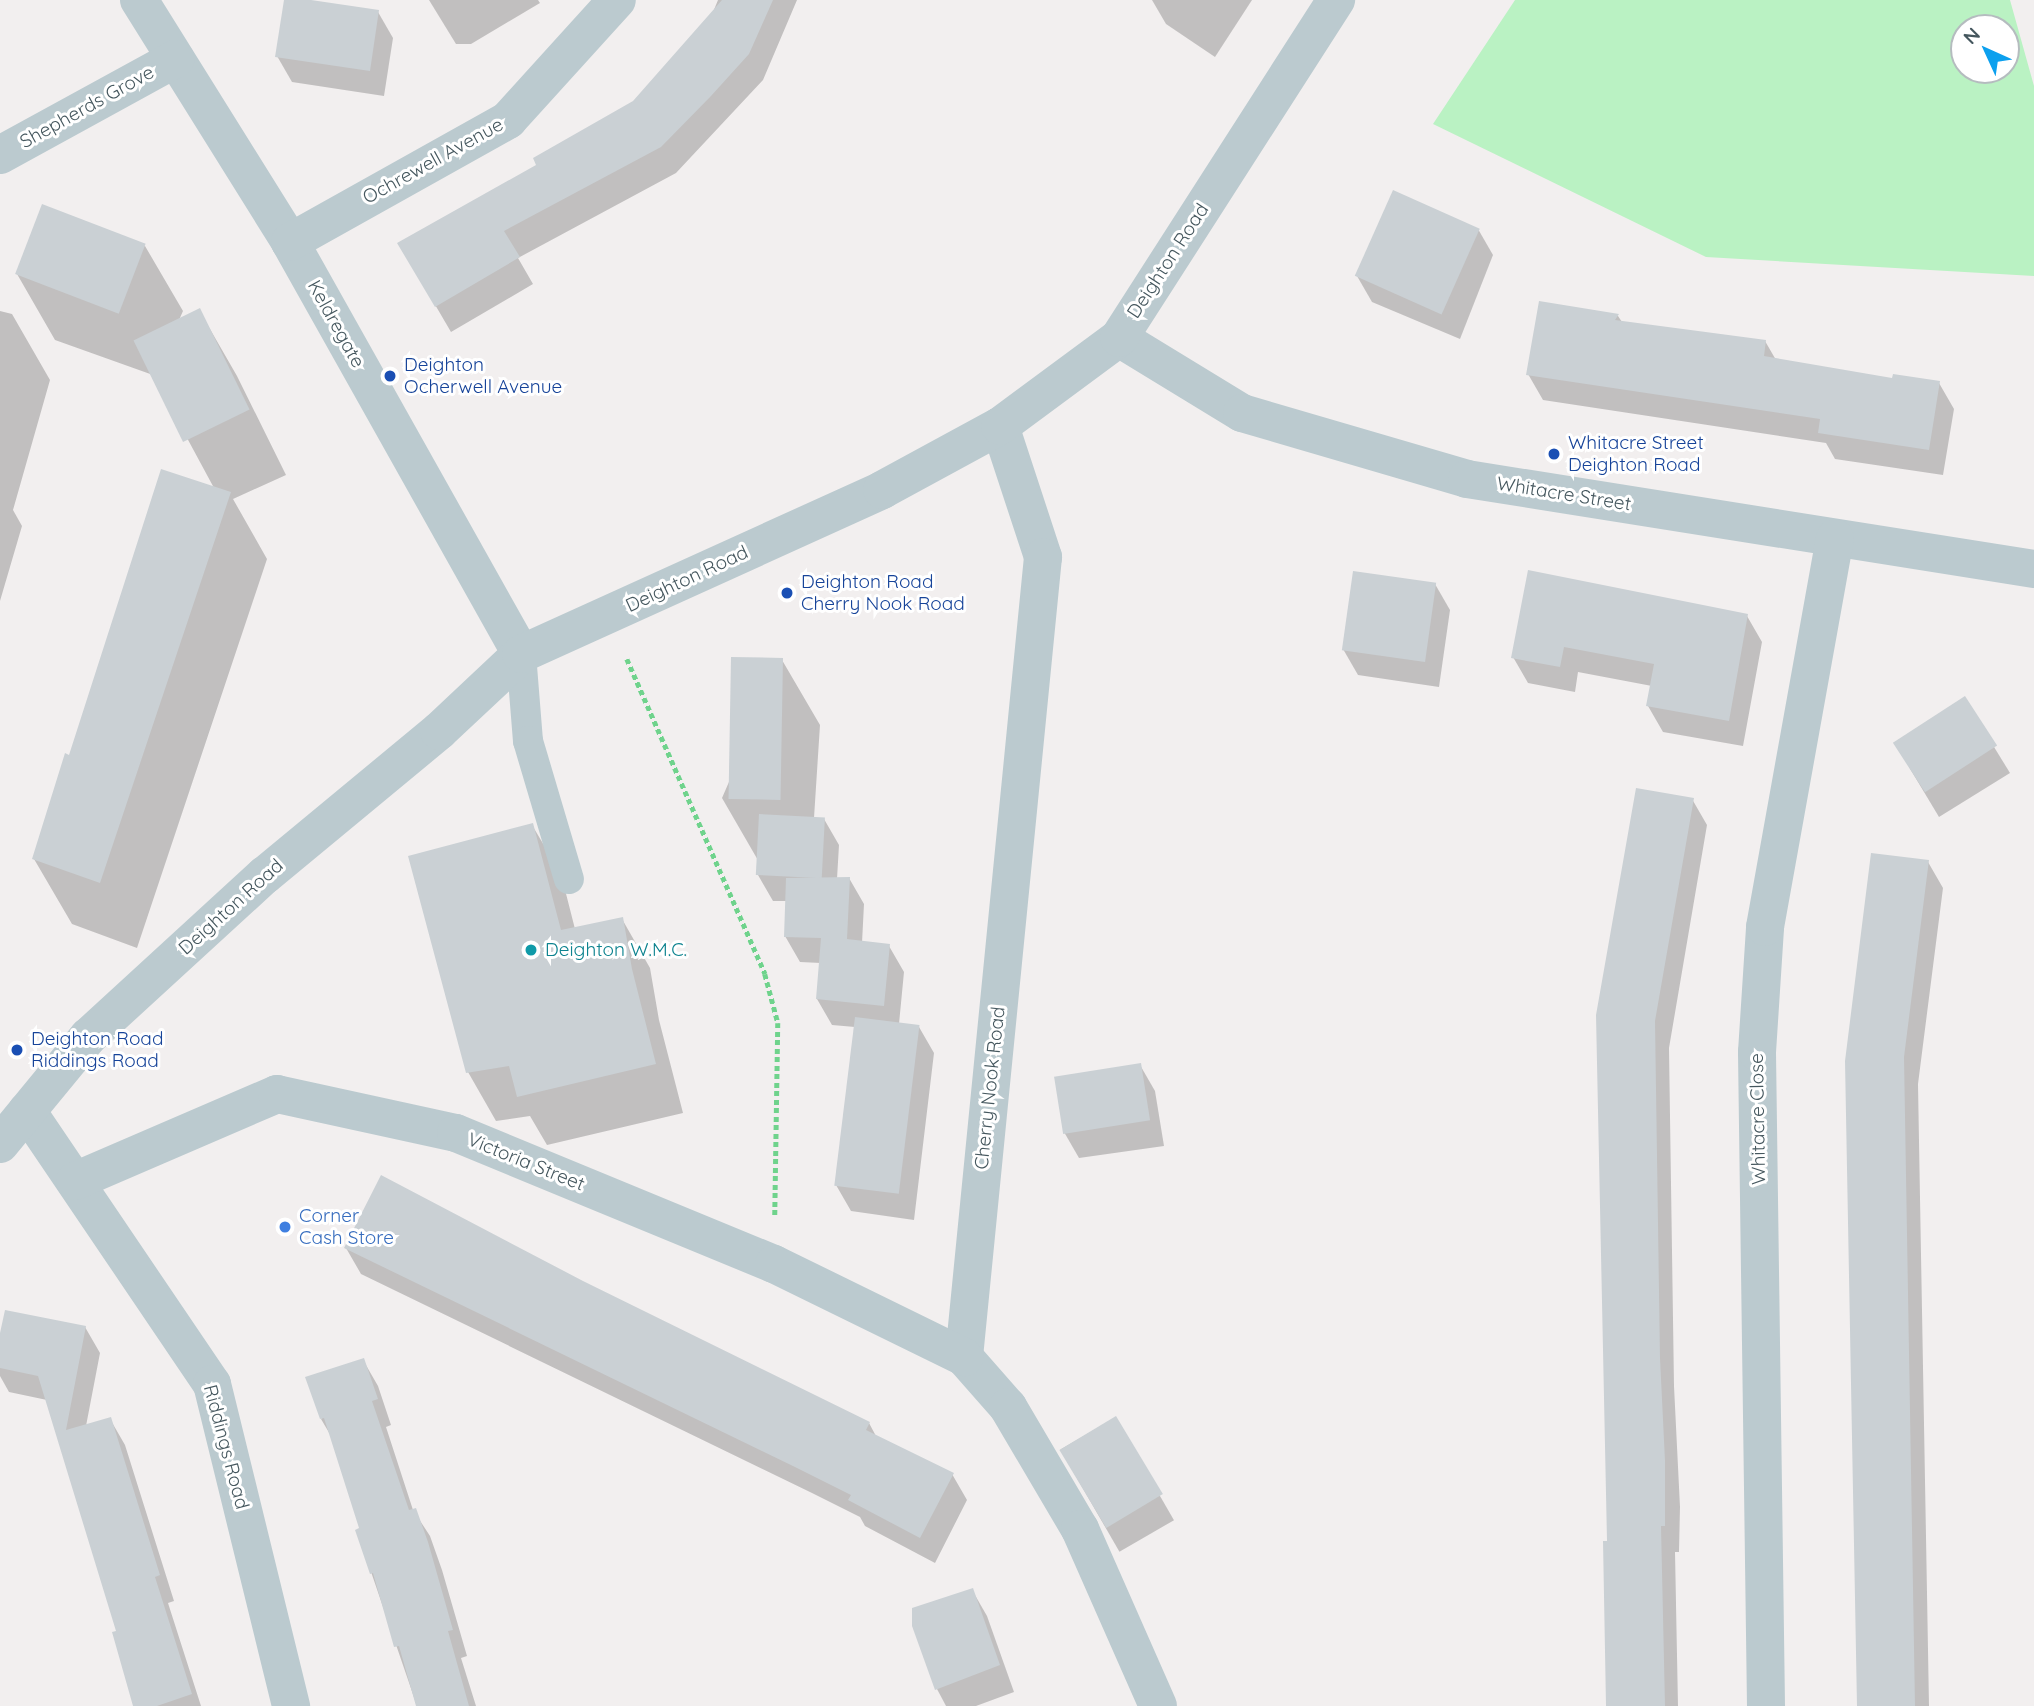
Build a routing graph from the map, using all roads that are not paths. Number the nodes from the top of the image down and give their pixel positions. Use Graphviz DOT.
graph roads {
  1 [pos="139,0"];
  2 [pos="617,0"];
  3 [pos="1336,0"];
  4 [pos="174,59"];
  5 [pos="0,155"];
  6 [pos="290,242"];
  7 [pos="1119,338"];
  8 [pos="1000,426"];
  9 [pos="1835,538"];
  10 [pos="2034,569"];
  11 [pos="521,654"];
  12 [pos="569,879"];
  13 [pos="27,1111"];
  14 [pos="0,1144"];
  15 [pos="75,1181"];
  16 [pos="964,1357"];
  17 [pos="291,1706"];
  18 [pos="1158,1706"];
  19 [pos="1766,1706"];
  1 -- 4 [label="street, Keldregate"];
  2 -- 6 [label="street, Ochrewell Avenue"];
  3 -- 7 [label="street, Deighton Road"];
  4 -- 5 [label="street, Shepherds Grove"];
  4 -- 6 [label="street, Keldregate"];
  6 -- 11 [label="street, Keldregate"];
  7 -- 8 [label="street, Deighton Road"];
  7 -- 9 [label="street, Whitacre Street"];
  8 -- 11 [label="street, Deighton Road"];
  8 -- 16 [label="street, Cherry Nook Road"];
  9 -- 10 [label="street, Whitacre Street"];
  9 -- 19 [label="street, Whitacre Close"];
  11 -- 12 [label="lane"];
  11 -- 13 [label="street, Deighton Road"];
  13 -- 14 [label="street, Deighton Road"];
  13 -- 15 [label="street, Riddings Road"];
  15 -- 16 [label="street, Victoria Street"];
  15 -- 17 [label="street, Riddings Road"];
  16 -- 18 [label="street"];
}
